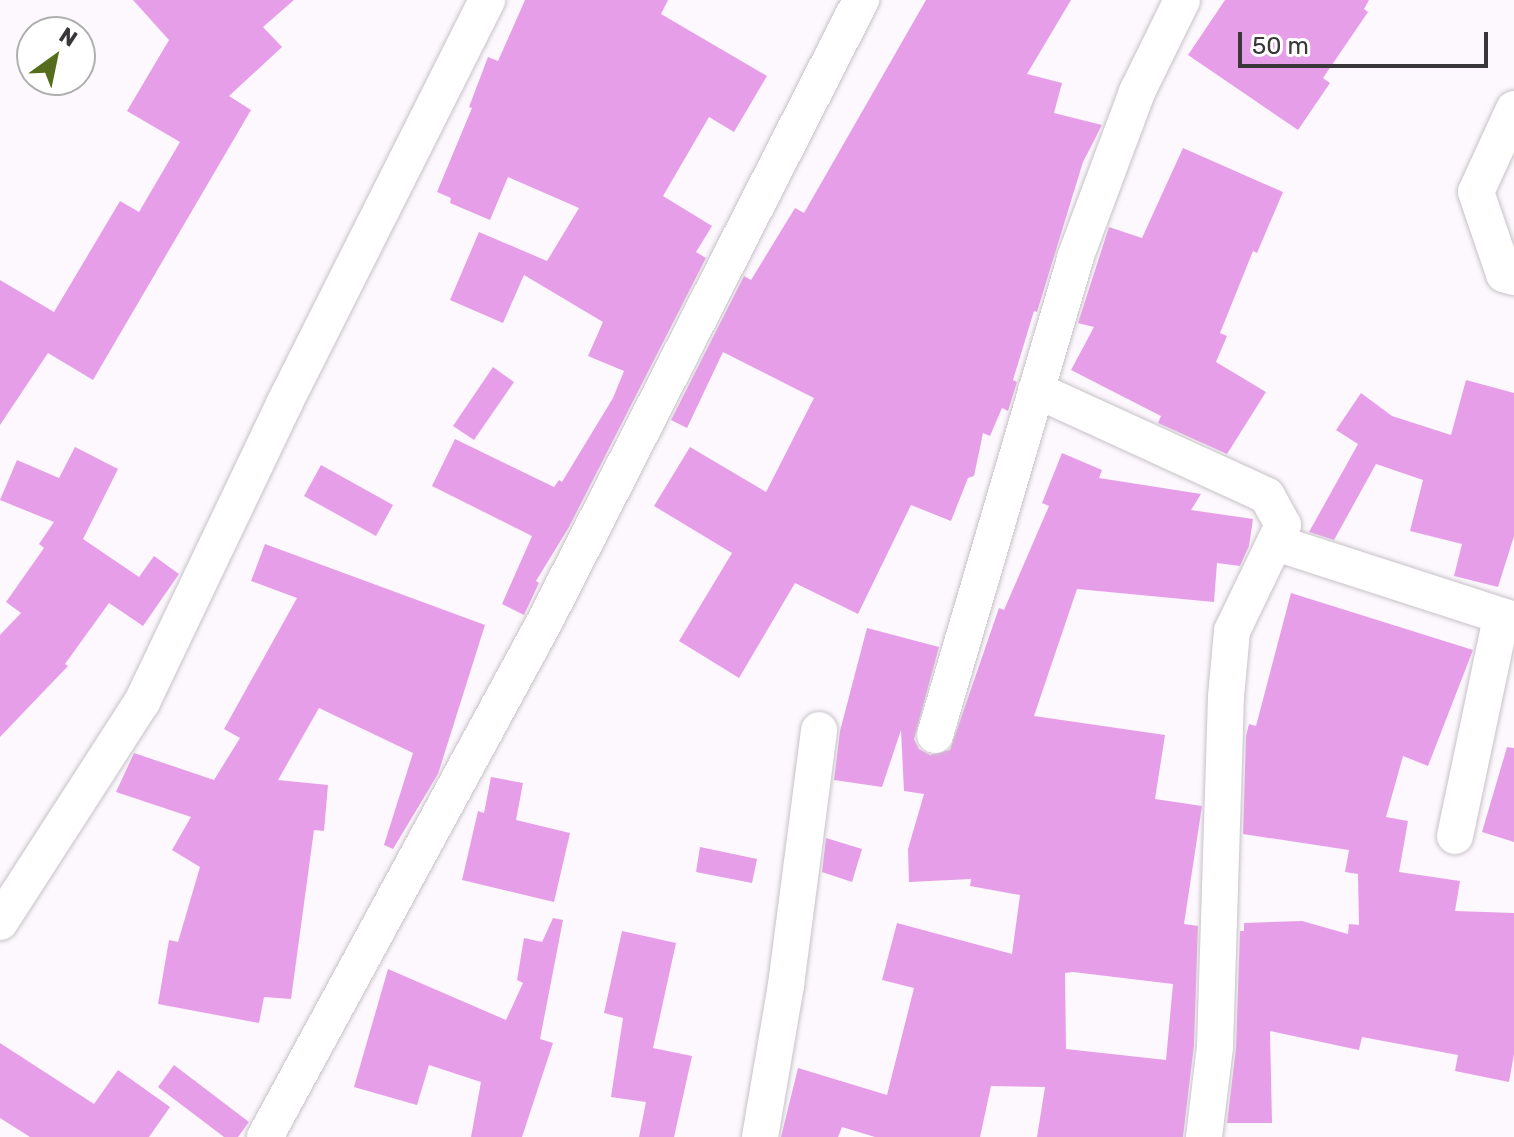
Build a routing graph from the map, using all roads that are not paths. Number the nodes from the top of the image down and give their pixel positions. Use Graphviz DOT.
graph roads {
  1 [pos="487,0"];
  2 [pos="861,0"];
  3 [pos="1182,0"];
  4 [pos="1514,109"];
  5 [pos="1514,277"];
  6 [pos="1036,390"];
  7 [pos="1276,543"];
  8 [pos="1508,618"];
  9 [pos="819,730"];
  10 [pos="935,735"];
  11 [pos="1455,836"];
  12 [pos="0,922"];
  13 [pos="265,1137"];
  14 [pos="760,1137"];
  15 [pos="1204,1137"];
  1 -- 12 [label="street"];
  2 -- 13 [label="street"];
  3 -- 6 [label="street"];
  4 -- 5 [label="street"];
  6 -- 7 [label="street"];
  6 -- 10 [label="street"];
  7 -- 8 [label="street"];
  7 -- 15 [label="street"];
  8 -- 11 [label="street"];
  9 -- 14 [label="street"];
}
